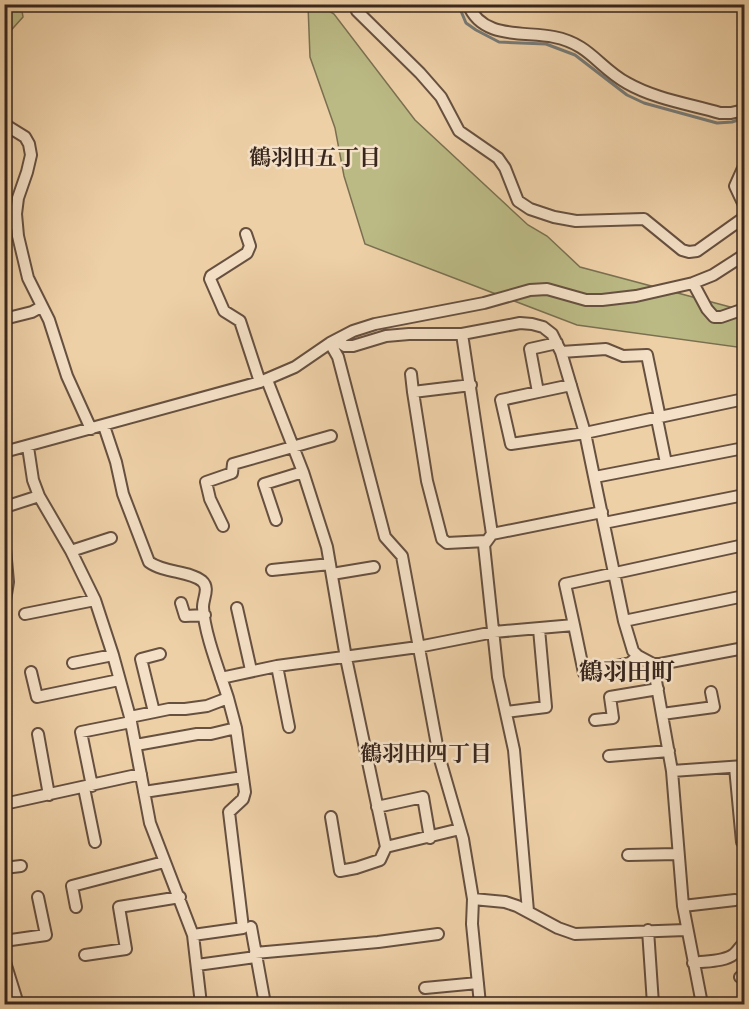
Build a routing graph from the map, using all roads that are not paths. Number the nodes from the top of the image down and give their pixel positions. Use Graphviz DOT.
graph roads {
  1 [pos="354,4"];
  2 [pos="468,4"];
  3 [pos="744,111"];
  4 [pos="4,124"];
  5 [pos="744,166"];
  6 [pos="744,205"];
  7 [pos="744,215"];
  8 [pos="4,222"];
  9 [pos="17,225"];
  10 [pos="246,234"];
  11 [pos="744,255"];
  12 [pos="693,284"];
  13 [pos="41,307"];
  14 [pos="744,309"];
  15 [pos="4,319"];
  16 [pos="462,334"];
  17 [pos="333,341"];
  18 [pos="559,347"];
  19 [pos="411,374"];
  20 [pos="264,381"];
  21 [pos="471,385"];
  22 [pos="571,385"];
  23 [pos="413,392"];
  24 [pos="538,392"];
  25 [pos="744,402"];
  26 [pos="659,418"];
  27 [pos="104,426"];
  28 [pos="91,429"];
  29 [pos="585,434"];
  30 [pos="331,436"];
  31 [pos="28,447"];
  32 [pos="294,447"];
  33 [pos="744,448"];
  34 [pos="4,452"];
  35 [pos="666,464"];
  36 [pos="303,472"];
  37 [pos="595,477"];
  38 [pos="744,495"];
  39 [pos="39,496"];
  40 [pos="4,509"];
  41 [pos="603,517"];
  42 [pos="276,520"];
  43 [pos="223,526"];
  44 [pos="489,537"];
  45 [pos="4,538"];
  46 [pos="111,538"];
  47 [pos="744,545"];
  48 [pos="71,551"];
  49 [pos="374,567"];
  50 [pos="331,569"];
  51 [pos="272,570"];
  52 [pos="615,573"];
  53 [pos="744,596"];
  54 [pos="95,600"];
  55 [pos="181,603"];
  56 [pos="4,607"];
  57 [pos="237,608"];
  58 [pos="26,614"];
  59 [pos="205,615"];
  60 [pos="624,621"];
  61 [pos="574,626"];
  62 [pos="539,629"];
  63 [pos="494,632"];
  64 [pos="418,647"];
  65 [pos="744,648"];
  66 [pos="160,654"];
  67 [pos="113,655"];
  68 [pos="638,656"];
  69 [pos="346,658"];
  70 [pos="73,663"];
  71 [pos="652,664"];
  72 [pos="278,666"];
  73 [pos="251,670"];
  74 [pos="31,672"];
  75 [pos="221,678"];
  76 [pos="119,680"];
  77 [pos="658,689"];
  78 [pos="711,692"];
  79 [pos="228,698"];
  80 [pos="154,712"];
  81 [pos="506,712"];
  82 [pos="662,714"];
  83 [pos="130,719"];
  84 [pos="595,720"];
  85 [pos="289,727"];
  86 [pos="236,728"];
  87 [pos="38,734"];
  88 [pos="135,745"];
  89 [pos="669,751"];
  90 [pos="609,756"];
  91 [pos="740,767"];
  92 [pos="672,771"];
  93 [pos="141,774"];
  94 [pos="243,777"];
  95 [pos="88,787"];
  96 [pos="4,791"];
  97 [pos="144,792"];
  98 [pos="49,795"];
  99 [pos="5,804"];
  100 [pos="377,807"];
  101 [pos="331,818"];
  102 [pos="460,829"];
  103 [pos="430,838"];
  104 [pos="95,842"];
  105 [pos="744,842"];
  106 [pos="386,848"];
  107 [pos="678,854"];
  108 [pos="628,855"];
  109 [pos="164,862"];
  110 [pos="21,866"];
  111 [pos="4,868"];
  112 [pos="38,897"];
  113 [pos="180,897"];
  114 [pos="473,899"];
  115 [pos="735,900"];
  116 [pos="682,906"];
  117 [pos="76,907"];
  118 [pos="528,911"];
  119 [pos="251,927"];
  120 [pos="648,930"];
  121 [pos="686,930"];
  122 [pos="438,934"];
  123 [pos="193,935"];
  124 [pos="4,941"];
  125 [pos="744,943"];
  126 [pos="85,955"];
  127 [pos="256,955"];
  128 [pos="4,959"];
  129 [pos="693,963"];
  130 [pos="197,964"];
  131 [pos="477,983"];
  132 [pos="425,988"];
  133 [pos="18,1005"];
  134 [pos="201,1005"];
  135 [pos="265,1005"];
  136 [pos="480,1005"];
  137 [pos="653,1005"];
  138 [pos="702,1005"];
  1 -- 7 [label="street"];
  2 -- 3 [label="street"];
  4 -- 9 [label="street"];
  5 -- 6 [label="street"];
  8 -- 9 [label="street"];
  9 -- 13 [label="street"];
  10 -- 20 [label="street"];
  11 -- 12 [label="street"];
  12 -- 14 [label="street"];
  12 -- 17 [label="street"];
  13 -- 15 [label="street"];
  13 -- 28 [label="street"];
  16 -- 17 [label="street"];
  16 -- 18 [label="street"];
  16 -- 21 [label="street"];
  17 -- 20 [label="street"];
  17 -- 64 [label="street"];
  18 -- 22 [label="street"];
  18 -- 24 [label="street"];
  18 -- 26 [label="street"];
  19 -- 23 [label="street"];
  20 -- 27 [label="street"];
  20 -- 32 [label="street"];
  21 -- 23 [label="street"];
  21 -- 44 [label="street"];
  22 -- 24 [label="street"];
  22 -- 29 [label="street"];
  23 -- 44 [label="street"];
  24 -- 29 [label="street"];
  25 -- 26 [label="street"];
  26 -- 29 [label="street"];
  26 -- 35 [label="street"];
  27 -- 28 [label="street"];
  27 -- 59 [label="street"];
  28 -- 31 [label="street"];
  29 -- 37 [label="street"];
  30 -- 32 [label="street"];
  31 -- 34 [label="street"];
  31 -- 39 [label="street"];
  32 -- 36 [label="street"];
  32 -- 43 [label="street"];
  33 -- 35 [label="street"];
  35 -- 37 [label="street"];
  36 -- 42 [label="street"];
  36 -- 50 [label="street"];
  37 -- 41 [label="street"];
  38 -- 41 [label="street"];
  39 -- 40 [label="street"];
  39 -- 48 [label="street"];
  41 -- 44 [label="street"];
  41 -- 52 [label="street"];
  44 -- 63 [label="street"];
  45 -- 56 [label="street"];
  46 -- 48 [label="street"];
  47 -- 52 [label="street"];
  48 -- 54 [label="street"];
  49 -- 50 [label="street"];
  50 -- 51 [label="street"];
  50 -- 69 [label="street"];
  52 -- 60 [label="street"];
  52 -- 61 [label="street"];
  53 -- 60 [label="street"];
  54 -- 58 [label="street"];
  54 -- 67 [label="street"];
  55 -- 59 [label="street"];
  57 -- 73 [label="street"];
  59 -- 75 [label="street"];
  60 -- 68 [label="street"];
  61 -- 62 [label="street"];
  61 -- 68 [label="street"];
  62 -- 63 [label="street"];
  62 -- 81 [label="street"];
  63 -- 64 [label="street"];
  63 -- 81 [label="street"];
  64 -- 69 [label="street"];
  64 -- 102 [label="street"];
  65 -- 71 [label="street"];
  66 -- 80 [label="street"];
  67 -- 70 [label="street"];
  67 -- 76 [label="street"];
  68 -- 71 [label="street"];
  69 -- 72 [label="street"];
  69 -- 100 [label="street"];
  71 -- 77 [label="street"];
  72 -- 73 [label="street"];
  72 -- 85 [label="street"];
  73 -- 75 [label="street"];
  74 -- 76 [label="street"];
  75 -- 79 [label="street"];
  76 -- 83 [label="street"];
  77 -- 82 [label="street"];
  77 -- 84 [label="street"];
  78 -- 82 [label="street"];
  79 -- 80 [label="street"];
  79 -- 86 [label="street"];
  80 -- 83 [label="street"];
  81 -- 118 [label="street"];
  82 -- 89 [label="street"];
  83 -- 88 [label="street"];
  83 -- 95 [label="street"];
  86 -- 88 [label="street"];
  86 -- 94 [label="street"];
  87 -- 98 [label="street"];
  88 -- 93 [label="street"];
  89 -- 90 [label="street"];
  89 -- 92 [label="street"];
  91 -- 92 [label="street"];
  91 -- 105 [label="street"];
  92 -- 107 [label="street"];
  93 -- 95 [label="street"];
  93 -- 97 [label="street"];
  94 -- 97 [label="street"];
  94 -- 123 [label="street"];
  95 -- 98 [label="street"];
  95 -- 104 [label="street"];
  96 -- 99 [label="street"];
  97 -- 109 [label="street"];
  98 -- 99 [label="street"];
  100 -- 103 [label="street"];
  100 -- 106 [label="street"];
  101 -- 106 [label="street"];
  102 -- 103 [label="street"];
  102 -- 114 [label="street"];
  103 -- 106 [label="street"];
  107 -- 108 [label="street"];
  107 -- 116 [label="street"];
  109 -- 113 [label="street"];
  109 -- 117 [label="street"];
  110 -- 111 [label="street"];
  112 -- 124 [label="street"];
  113 -- 123 [label="street"];
  113 -- 126 [label="street"];
  114 -- 118 [label="street"];
  114 -- 131 [label="street"];
  115 -- 116 [label="street"];
  116 -- 121 [label="street"];
  118 -- 120 [label="street"];
  119 -- 127 [label="street"];
  120 -- 121 [label="street"];
  120 -- 137 [label="street"];
  121 -- 129 [label="street"];
  122 -- 127 [label="street"];
  123 -- 130 [label="street"];
  125 -- 129 [label="street"];
  127 -- 130 [label="street"];
  127 -- 135 [label="street"];
  128 -- 133 [label="street"];
  129 -- 138 [label="street"];
  130 -- 134 [label="street"];
  131 -- 132 [label="street"];
  131 -- 136 [label="street"];
}
